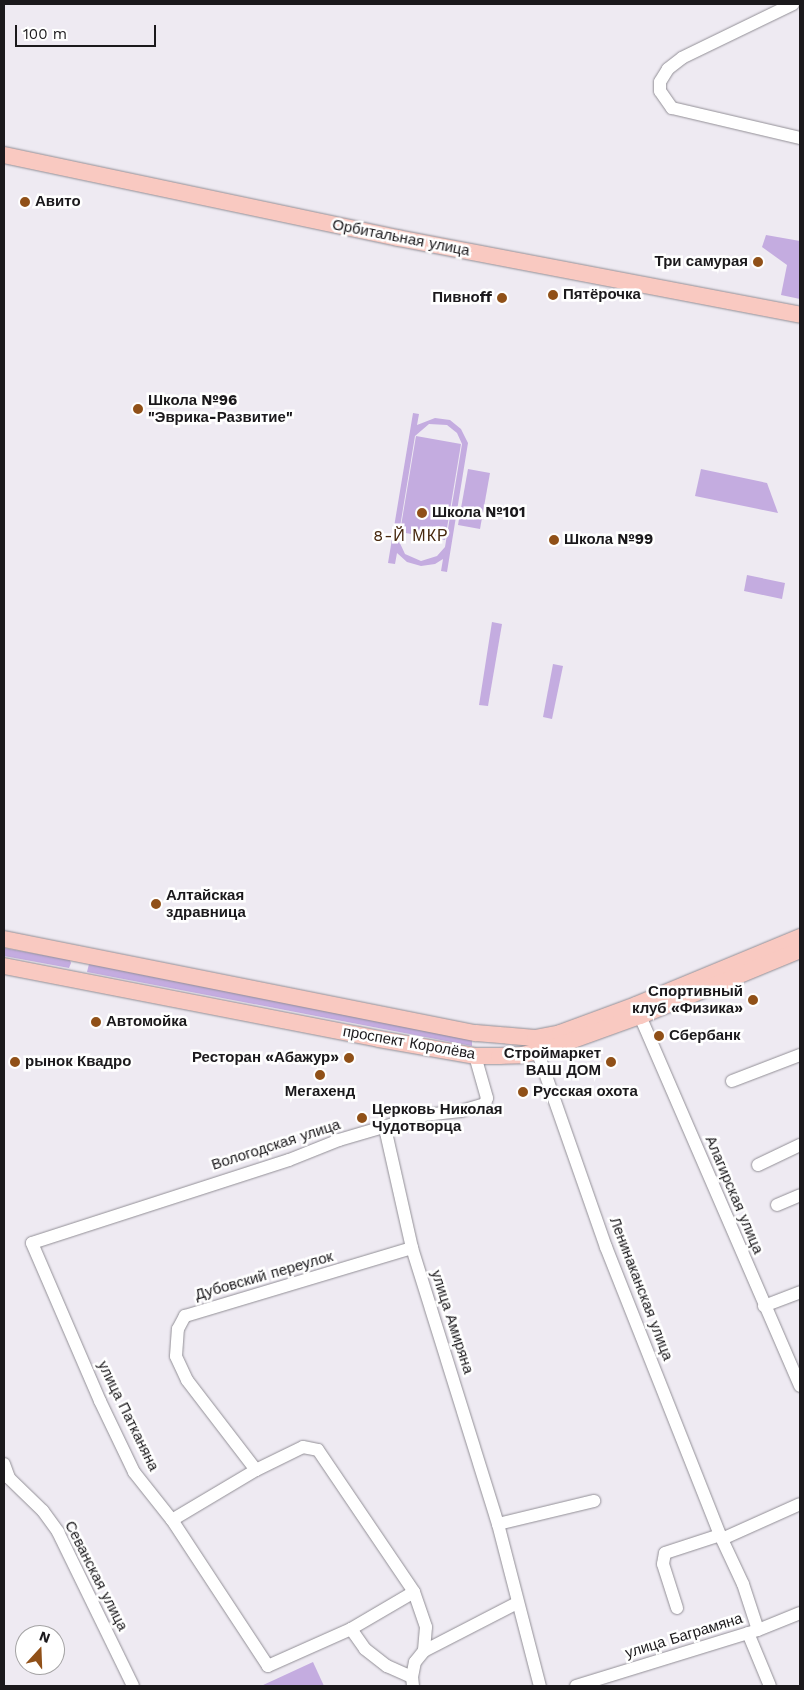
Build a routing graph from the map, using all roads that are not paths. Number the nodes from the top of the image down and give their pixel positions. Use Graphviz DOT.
graph roads {
  1 [pos="793,4"];
  2 [pos="800,138"];
  3 [pos="4,155"];
  4 [pos="800,315"];
  5 [pos="800,937"];
  6 [pos="4,938"];
  7 [pos="800,950"];
  8 [pos="90,954"];
  9 [pos="4,966"];
  10 [pos="85,981"];
  11 [pos="640,1016"];
  12 [pos="476,1033"];
  13 [pos="538,1053"];
  14 [pos="800,1055"];
  15 [pos="475,1056"];
  16 [pos="732,1080"];
  17 [pos="385,1128"];
  18 [pos="800,1145"];
  19 [pos="758,1165"];
  20 [pos="800,1195"];
  21 [pos="777,1205"];
  22 [pos="32,1243"];
  23 [pos="412,1248"];
  24 [pos="800,1292"];
  25 [pos="764,1306"];
  26 [pos="797,1366"];
  27 [pos="800,1386"];
  28 [pos="4,1464"];
  29 [pos="256,1470"];
  30 [pos="594,1501"];
  31 [pos="800,1504"];
  32 [pos="172,1520"];
  33 [pos="498,1524"];
  34 [pos="721,1537"];
  35 [pos="414,1592"];
  36 [pos="517,1603"];
  37 [pos="677,1608"];
  38 [pos="800,1613"];
  39 [pos="351,1629"];
  40 [pos="753,1631"];
  41 [pos="424,1651"];
  42 [pos="412,1682"];
  43 [pos="133,1686"];
  44 [pos="540,1686"];
  45 [pos="576,1686"];
  46 [pos="770,1686"];
  1 -- 2 [label="street"];
  3 -- 4 [label="main road, Орбитальная улица"];
  5 -- 12 [label="main road, проспект Королёва"];
  6 -- 8 [label="main road, проспект Королёва"];
  7 -- 11 [label="main road, проспект Королёва"];
  8 -- 10 [label="main road"];
  8 -- 12 [label="main road, проспект Королёва"];
  9 -- 10 [label="main road, проспект Королёва"];
  10 -- 15 [label="main road, проспект Королёва"];
  11 -- 13 [label="main road, проспект Королёва"];
  11 -- 25 [label="street, Алагирская улица"];
  12 -- 15 [label="main road"];
  13 -- 15 [label="main road, проспект Королёва"];
  13 -- 34 [label="street, Ленинаканская улица"];
  14 -- 16 [label="street"];
  15 -- 17 [label="street, Вологодская улица"];
  17 -- 22 [label="street, Вологодская улица"];
  17 -- 23 [label="street, улица Амиряна"];
  18 -- 19 [label="street"];
  20 -- 21 [label="street"];
  22 -- 32 [label="street, улица Патканяна"];
  23 -- 29 [label="street, Дубовский переулок"];
  23 -- 33 [label="street, улица Амиряна"];
  24 -- 25 [label="street"];
  25 -- 26 [label="street, Алагирская улица"];
  26 -- 27 [label="street, Алагирская улица"];
  28 -- 43 [label="street, Севанская улица"];
  29 -- 32 [label="street"];
  29 -- 35 [label="street"];
  30 -- 33 [label="street"];
  31 -- 34 [label="street"];
  32 -- 39 [label="street, улица Патканяна"];
  33 -- 36 [label="street, улица Амиряна"];
  34 -- 37 [label="street"];
  34 -- 40 [label="street, Ленинаканская улица"];
  35 -- 39 [label="street"];
  35 -- 41 [label="street"];
  36 -- 41 [label="street"];
  36 -- 44 [label="street, улица Амиряна"];
  38 -- 40 [label="street, улица Баграмяна"];
  39 -- 42 [label="street"];
  40 -- 45 [label="street, улица Баграмяна"];
  40 -- 46 [label="street, Ленинаканская улица"];
  41 -- 42 [label="street"];
}
